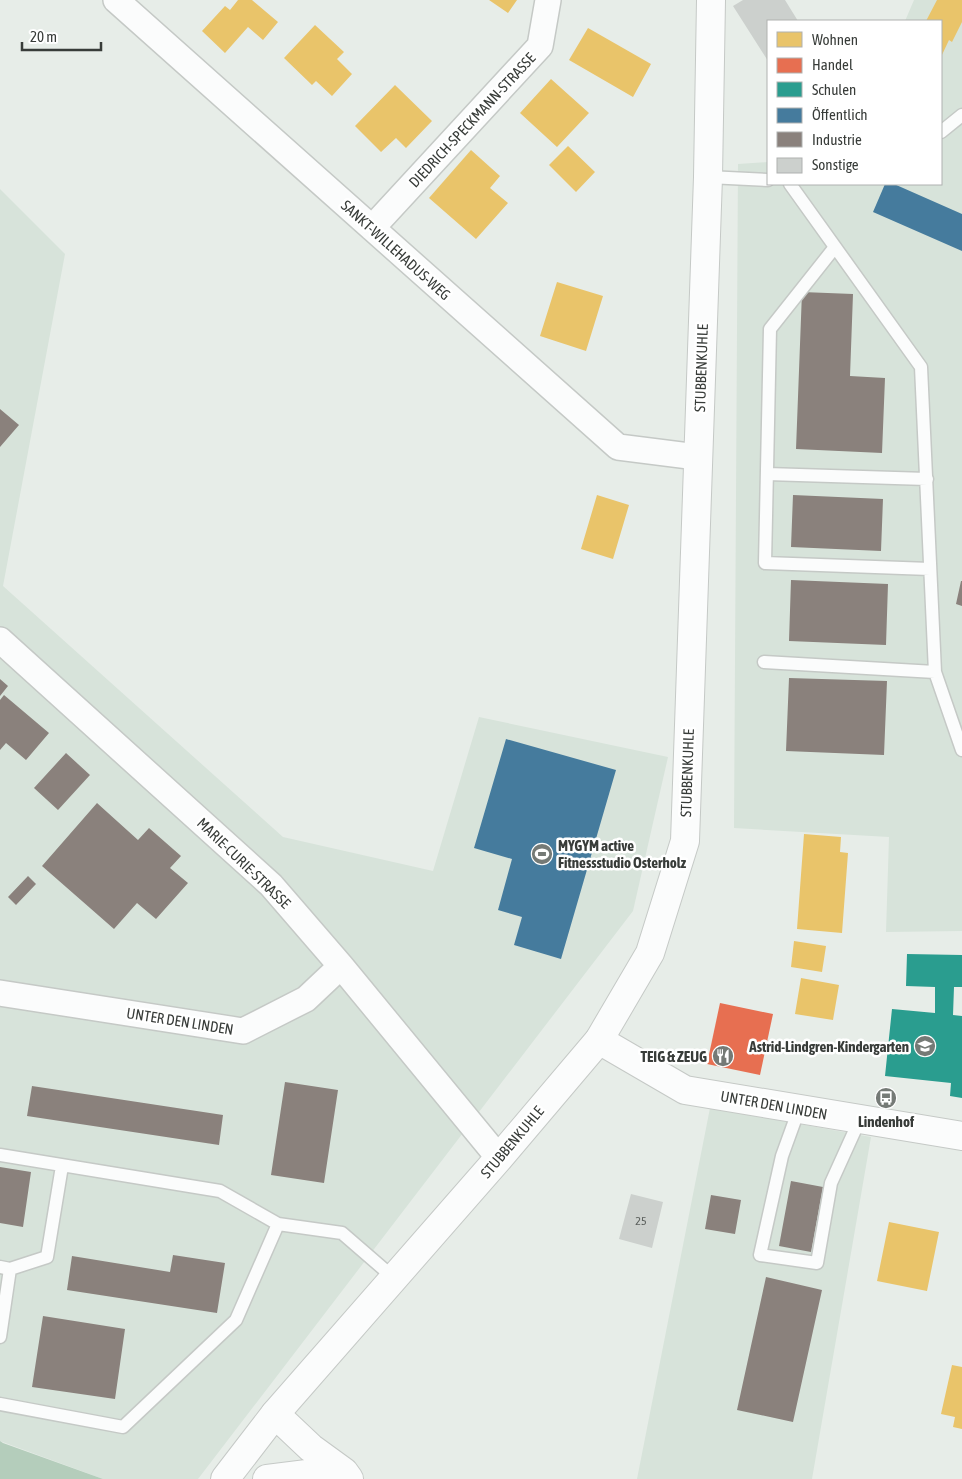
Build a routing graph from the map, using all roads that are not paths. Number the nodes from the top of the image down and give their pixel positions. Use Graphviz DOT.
graph roads {
  1 [pos="116,0"];
  2 [pos="548,0"];
  3 [pos="711,0"];
  4 [pos="962,115"];
  5 [pos="942,131"];
  6 [pos="708,177"];
  7 [pos="767,180"];
  8 [pos="791,185"];
  9 [pos="372,228"];
  10 [pos="835,247"];
  11 [pos="697,457"];
  12 [pos="767,474"];
  13 [pos="926,479"];
  14 [pos="930,569"];
  15 [pos="0,641"];
  16 [pos="764,662"];
  17 [pos="935,672"];
  18 [pos="962,750"];
  19 [pos="341,966"];
  20 [pos="0,993"];
  21 [pos="599,1040"];
  22 [pos="799,1109"];
  23 [pos="860,1119"];
  24 [pos="962,1136"];
  25 [pos="0,1156"];
  26 [pos="499,1158"];
  27 [pos="62,1166"];
  28 [pos="278,1224"];
  29 [pos="5,1268"];
  30 [pos="394,1278"];
  31 [pos="0,1337"];
  32 [pos="0,1404"];
  33 [pos="275,1414"];
  34 [pos="225,1479"];
  35 [pos="267,1479"];
  36 [pos="321,1479"];
  37 [pos="349,1479"];
  1 -- 9 [label="street, SANKT-WILLEHADUS-WEG"];
  2 -- 9 [label="street, DIEDRICH-SPECKMANN-STRASSE"];
  3 -- 6 [label="main road, STUBBENKUHLE"];
  4 -- 5 [label="lane"];
  6 -- 7 [label="lane"];
  6 -- 11 [label="main road, STUBBENKUHLE"];
  8 -- 10 [label="lane"];
  9 -- 11 [label="street, SANKT-WILLEHADUS-WEG"];
  10 -- 12 [label="lane"];
  10 -- 13 [label="lane"];
  11 -- 21 [label="main road, STUBBENKUHLE"];
  12 -- 13 [label="lane"];
  12 -- 14 [label="lane"];
  13 -- 14 [label="lane"];
  14 -- 17 [label="lane"];
  15 -- 19 [label="street, MARIE-CURIE-STRASSE"];
  16 -- 17 [label="lane"];
  17 -- 18 [label="lane"];
  19 -- 20 [label="street, UNTER DEN LINDEN"];
  19 -- 26 [label="street, MARIE-CURIE-STRASSE"];
  21 -- 22 [label="main road, UNTER DEN LINDEN"];
  21 -- 26 [label="main road, STUBBENKUHLE"];
  22 -- 23 [label="main road, UNTER DEN LINDEN"];
  22 -- 23 [label="lane"];
  23 -- 24 [label="main road, UNTER DEN LINDEN"];
  25 -- 27 [label="lane"];
  26 -- 30 [label="main road, STUBBENKUHLE"];
  27 -- 28 [label="lane"];
  27 -- 29 [label="lane"];
  28 -- 30 [label="lane"];
  28 -- 32 [label="lane"];
  29 -- 31 [label="lane"];
  30 -- 33 [label="main road, STUBBENKUHLE"];
  33 -- 34 [label="main road, STUBBENKUHLE"];
  33 -- 37 [label="main road"];
  35 -- 36 [label="main road"];
}
